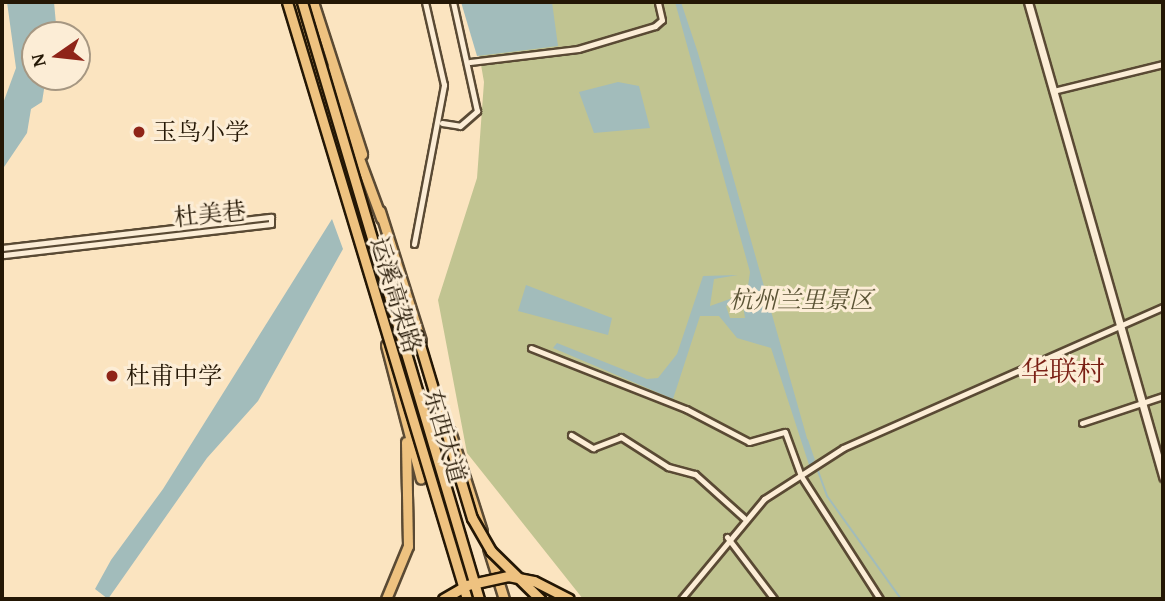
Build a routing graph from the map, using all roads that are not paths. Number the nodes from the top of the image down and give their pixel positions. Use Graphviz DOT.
graph roads {
  1 [pos="287,2"];
  2 [pos="293,2"];
  3 [pos="302,2"];
  4 [pos="313,2"];
  5 [pos="425,2"];
  6 [pos="453,2"];
  7 [pos="658,2"];
  8 [pos="1028,2"];
  9 [pos="308,22"];
  10 [pos="295,26"];
  11 [pos="470,62"];
  12 [pos="1163,64"];
  13 [pos="1053,91"];
  14 [pos="442,123"];
  15 [pos="414,244"];
  16 [pos="2,248"];
  17 [pos="2,255"];
  18 [pos="1163,307"];
  19 [pos="1119,322"];
  20 [pos="531,348"];
  21 [pos="394,371"];
  22 [pos="1163,396"];
  23 [pos="1142,402"];
  24 [pos="1082,423"];
  25 [pos="571,435"];
  26 [pos="801,476"];
  27 [pos="1163,477"];
  28 [pos="421,479"];
  29 [pos="744,518"];
  30 [pos="727,537"];
  31 [pos="682,596"];
  32 [pos="386,599"];
  33 [pos="443,599"];
  34 [pos="467,599"];
  35 [pos="473,599"];
  36 [pos="479,599"];
  37 [pos="504,599"];
  38 [pos="540,599"];
  39 [pos="569,599"];
  40 [pos="689,599"];
  41 [pos="774,599"];
  42 [pos="880,599"];
  1 -- 10 [label="main road, 运溪高架路, bridge"];
  2 -- 35 [label="main road, 东西大道"];
  3 -- 9 [label="main road, 运溪高架路, bridge"];
  4 -- 37 [label="main road"];
  5 -- 14 [label="street"];
  6 -- 11 [label="street"];
  7 -- 11 [label="street"];
  8 -- 13 [label="street"];
  9 -- 36 [label="main road, 运溪高架路, bridge"];
  9 -- 38 [label="main road, bridge"];
  10 -- 21 [label="main road, bridge"];
  10 -- 34 [label="main road, 运溪高架路, bridge"];
  11 -- 14 [label="street"];
  12 -- 13 [label="street"];
  13 -- 19 [label="street"];
  14 -- 15 [label="street"];
  16 -- 17 [label="street, 杜美巷"];
  18 -- 19 [label="street"];
  19 -- 23 [label="street"];
  19 -- 26 [label="street"];
  20 -- 26 [label="street"];
  21 -- 28 [label="main road, bridge"];
  21 -- 32 [label="main road"];
  22 -- 23 [label="street"];
  23 -- 24 [label="street"];
  23 -- 27 [label="street"];
  25 -- 29 [label="street"];
  26 -- 29 [label="street"];
  26 -- 42 [label="street"];
  29 -- 30 [label="street"];
  30 -- 31 [label="street"];
  30 -- 41 [label="street"];
  31 -- 40 [label="street"];
  33 -- 39 [label="main road, bridge"];
}
